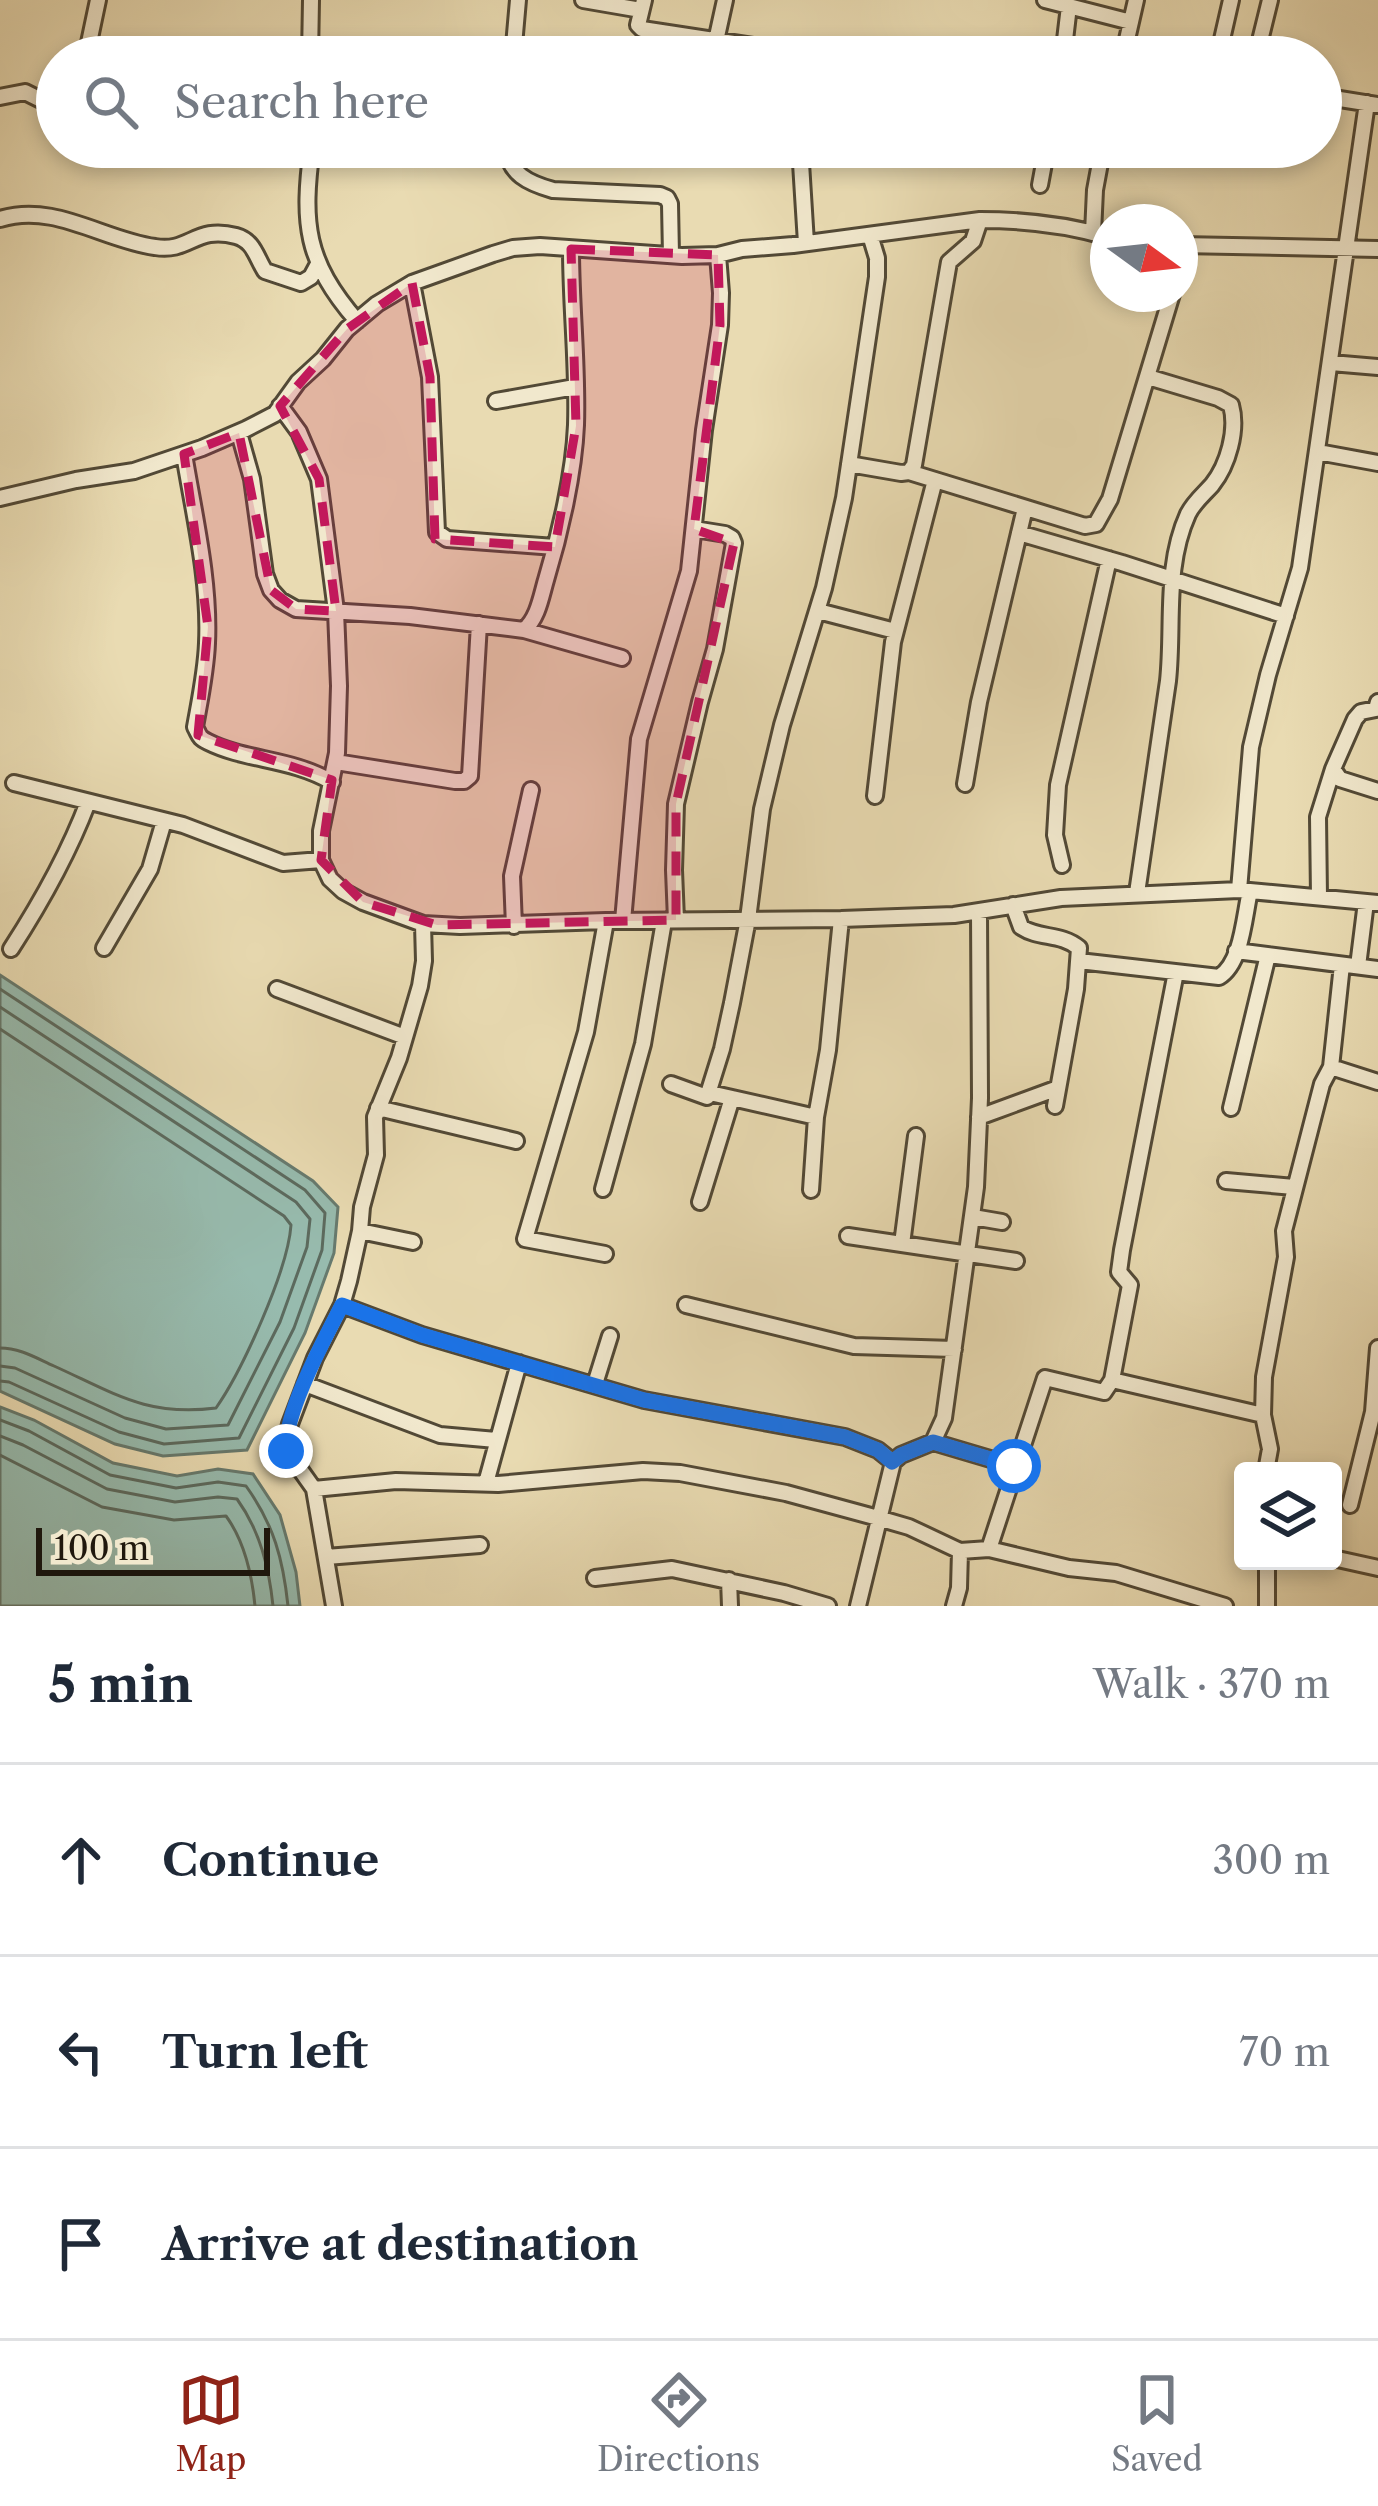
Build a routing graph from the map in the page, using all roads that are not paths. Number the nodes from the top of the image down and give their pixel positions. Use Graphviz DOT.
graph roads {
  1 [pos="98,0"];
  2 [pos="311,0"];
  3 [pos="518,0"];
  4 [pos="583,0"];
  5 [pos="725,0"];
  6 [pos="1045,0"];
  7 [pos="1136,0"];
  8 [pos="1231,0"];
  9 [pos="1270,0"];
  10 [pos="643,5"];
  11 [pos="1069,6"];
  12 [pos="1131,22"];
  13 [pos="90,36"];
  14 [pos="310,36"];
  15 [pos="515,36"];
  16 [pos="685,36"];
  17 [pos="717,36"];
  18 [pos="1065,36"];
  19 [pos="1128,36"];
  20 [pos="1223,36"];
  21 [pos="1261,36"];
  22 [pos="0,97"];
  23 [pos="36,98"];
  24 [pos="1342,99"];
  25 [pos="1375,103"];
  26 [pos="309,168"];
  27 [pos="512,168"];
  28 [pos="802,168"];
  29 [pos="1044,168"];
  30 [pos="1100,168"];
  31 [pos="1040,185"];
  32 [pos="1094,204"];
  33 [pos="0,219"];
  34 [pos="980,220"];
  35 [pos="1090,233"];
  36 [pos="805,235"];
  37 [pos="870,235"];
  38 [pos="1198,246"];
  39 [pos="1346,248"];
  40 [pos="572,249"];
  41 [pos="1378,249"];
  42 [pos="671,255"];
  43 [pos="718,255"];
  44 [pos="318,264"];
  45 [pos="412,283"];
  46 [pos="1167,312"];
  47 [pos="357,321"];
  48 [pos="1331,363"];
  49 [pos="1378,367"];
  50 [pos="1148,377"];
  51 [pos="575,387"];
  52 [pos="496,401"];
  53 [pos="280,406"];
  54 [pos="239,433"];
  55 [pos="1318,452"];
  56 [pos="184,454"];
  57 [pos="849,464"];
  58 [pos="1378,464"];
  59 [pos="909,472"];
  60 [pos="935,480"];
  61 [pos="0,498"];
  62 [pos="1025,508"];
  63 [pos="694,529"];
  64 [pos="1019,533"];
  65 [pos="555,548"];
  66 [pos="1109,559"];
  67 [pos="1171,579"];
  68 [pos="336,611"];
  69 [pos="818,611"];
  70 [pos="1286,616"];
  71 [pos="479,625"];
  72 [pos="524,630"];
  73 [pos="895,631"];
  74 [pos="622,658"];
  75 [pos="1377,707"];
  76 [pos="336,763"];
  77 [pos="1333,769"];
  78 [pos="332,782"];
  79 [pos="14,783"];
  80 [pos="965,784"];
  81 [pos="531,790"];
  82 [pos="1378,790"];
  83 [pos="875,796"];
  84 [pos="88,802"];
  85 [pos="164,821"];
  86 [pos="321,860"];
  87 [pos="1062,865"];
  88 [pos="1244,891"];
  89 [pos="1137,893"];
  90 [pos="1319,897"];
  91 [pos="1372,903"];
  92 [pos="1013,905"];
  93 [pos="980,912"];
  94 [pos="748,919"];
  95 [pos="841,919"];
  96 [pos="670,920"];
  97 [pos="615,921"];
  98 [pos="423,924"];
  99 [pos="514,926"];
  100 [pos="11,949"];
  101 [pos="104,949"];
  102 [pos="1236,951"];
  103 [pos="1268,956"];
  104 [pos="1079,961"];
  105 [pos="1350,966"];
  106 [pos="1378,969"];
  107 [pos="1175,972"];
  108 [pos="278,989"];
  109 [pos="405,1037"];
  110 [pos="1331,1067"];
  111 [pos="1378,1082"];
  112 [pos="671,1084"];
  113 [pos="1058,1088"];
  114 [pos="710,1093"];
  115 [pos="732,1098"];
  116 [pos="1055,1106"];
  117 [pos="378,1108"];
  118 [pos="1231,1108"];
  119 [pos="816,1117"];
  120 [pos="979,1117"];
  121 [pos="916,1136"];
  122 [pos="516,1142"];
  123 [pos="1226,1181"];
  124 [pos="1294,1187"];
  125 [pos="603,1189"];
  126 [pos="811,1190"];
  127 [pos="700,1202"];
  128 [pos="974,1217"];
  129 [pos="1002,1222"];
  130 [pos="360,1231"];
  131 [pos="848,1236"];
  132 [pos="413,1242"];
  133 [pos="902,1244"];
  134 [pos="968,1252"];
  135 [pos="604,1254"];
  136 [pos="1016,1261"];
  137 [pos="342,1305"];
  138 [pos="686,1305"];
  139 [pos="610,1336"];
  140 [pos="954,1348"];
  141 [pos="1378,1348"];
  142 [pos="519,1363"];
  143 [pos="1112,1380"];
  144 [pos="305,1384"];
  145 [pos="595,1384"];
  146 [pos="1263,1415"];
  147 [pos="496,1440"];
  148 [pos="933,1442"];
  149 [pos="892,1462"];
  150 [pos="1268,1462"];
  151 [pos="1014,1466"];
  152 [pos="486,1483"];
  153 [pos="314,1489"];
  154 [pos="1350,1505"];
  155 [pos="878,1518"];
  156 [pos="480,1545"];
  157 [pos="989,1549"];
  158 [pos="960,1551"];
  159 [pos="326,1557"];
  160 [pos="1342,1560"];
  161 [pos="1378,1568"];
  162 [pos="1267,1570"];
  163 [pos="595,1578"];
  164 [pos="729,1580"];
  165 [pos="334,1606"];
  166 [pos="730,1606"];
  167 [pos="828,1606"];
  168 [pos="858,1606"];
  169 [pos="954,1606"];
  170 [pos="1225,1606"];
  171 [pos="1267,1606"];
  1 -- 13 [label="street"];
  2 -- 14 [label="street"];
  3 -- 15 [label="street"];
  4 -- 10 [label="street"];
  5 -- 17 [label="street"];
  6 -- 11 [label="street"];
  7 -- 12 [label="street"];
  8 -- 20 [label="street"];
  9 -- 21 [label="street"];
  10 -- 16 [label="street"];
  11 -- 12 [label="street"];
  11 -- 18 [label="street"];
  12 -- 19 [label="street"];
  22 -- 23 [label="street"];
  24 -- 25 [label="street"];
  25 -- 39 [label="street"];
  26 -- 44 [label="street"];
  27 -- 42 [label="street"];
  28 -- 36 [label="street"];
  29 -- 31 [label="street"];
  30 -- 32 [label="street"];
  33 -- 44 [label="street"];
  34 -- 35 [label="street"];
  34 -- 37 [label="street"];
  34 -- 59 [label="street"];
  36 -- 37 [label="street"];
  36 -- 43 [label="street"];
  37 -- 57 [label="street"];
  38 -- 39 [label="street"];
  39 -- 41 [label="street"];
  39 -- 48 [label="street"];
  40 -- 42 [label="street"];
  40 -- 45 [label="street"];
  40 -- 51 [label="street"];
  42 -- 43 [label="street"];
  43 -- 63 [label="street"];
  44 -- 47 [label="street"];
  45 -- 47 [label="street"];
  45 -- 65 [label="street"];
  46 -- 50 [label="street"];
  47 -- 53 [label="street"];
  48 -- 49 [label="street"];
  48 -- 55 [label="street"];
  50 -- 62 [label="street"];
  50 -- 67 [label="street"];
  51 -- 52 [label="street"];
  51 -- 65 [label="street"];
  53 -- 54 [label="street"];
  53 -- 68 [label="street"];
  54 -- 56 [label="street"];
  54 -- 68 [label="street"];
  55 -- 58 [label="street"];
  55 -- 70 [label="street"];
  56 -- 61 [label="street"];
  56 -- 78 [label="street"];
  57 -- 59 [label="street"];
  57 -- 69 [label="street"];
  59 -- 60 [label="street"];
  60 -- 62 [label="street"];
  60 -- 73 [label="street"];
  62 -- 64 [label="street"];
  63 -- 96 [label="street"];
  63 -- 97 [label="street"];
  64 -- 66 [label="street"];
  64 -- 80 [label="street"];
  65 -- 72 [label="street"];
  66 -- 67 [label="street"];
  66 -- 87 [label="street"];
  67 -- 70 [label="street"];
  67 -- 89 [label="street"];
  68 -- 71 [label="street"];
  68 -- 76 [label="street"];
  69 -- 73 [label="street"];
  69 -- 94 [label="street"];
  70 -- 88 [label="street"];
  71 -- 72 [label="street"];
  71 -- 76 [label="street"];
  72 -- 74 [label="street"];
  73 -- 83 [label="street"];
  75 -- 77 [label="street"];
  76 -- 78 [label="street"];
  77 -- 82 [label="street"];
  77 -- 90 [label="street"];
  78 -- 86 [label="street"];
  79 -- 84 [label="street"];
  81 -- 99 [label="street"];
  84 -- 85 [label="street"];
  84 -- 100 [label="street"];
  85 -- 86 [label="street"];
  85 -- 101 [label="street"];
  86 -- 98 [label="street"];
  88 -- 89 [label="street"];
  88 -- 90 [label="street"];
  88 -- 102 [label="street"];
  89 -- 92 [label="street"];
  90 -- 91 [label="street"];
  91 -- 105 [label="street"];
  92 -- 93 [label="street"];
  92 -- 104 [label="street"];
  93 -- 95 [label="street"];
  93 -- 120 [label="street"];
  94 -- 95 [label="street"];
  94 -- 96 [label="street"];
  94 -- 114 [label="street"];
  95 -- 119 [label="street"];
  96 -- 97 [label="street"];
  96 -- 125 [label="street"];
  97 -- 99 [label="street"];
  97 -- 135 [label="street"];
  98 -- 99 [label="street"];
  98 -- 109 [label="street"];
  102 -- 103 [label="street"];
  102 -- 107 [label="street"];
  103 -- 105 [label="street"];
  103 -- 118 [label="street"];
  104 -- 107 [label="street"];
  104 -- 113 [label="street"];
  105 -- 106 [label="street"];
  105 -- 110 [label="street"];
  107 -- 143 [label="street"];
  108 -- 109 [label="street"];
  109 -- 117 [label="street"];
  110 -- 111 [label="street"];
  110 -- 124 [label="street"];
  112 -- 114 [label="street"];
  113 -- 116 [label="street"];
  113 -- 120 [label="street"];
  114 -- 115 [label="street"];
  115 -- 119 [label="street"];
  115 -- 127 [label="street"];
  117 -- 122 [label="street"];
  117 -- 130 [label="street"];
  119 -- 126 [label="street"];
  120 -- 128 [label="street"];
  121 -- 133 [label="street"];
  123 -- 124 [label="street"];
  124 -- 146 [label="street"];
  128 -- 129 [label="street"];
  128 -- 134 [label="street"];
  130 -- 132 [label="street"];
  130 -- 137 [label="street"];
  131 -- 133 [label="street"];
  133 -- 134 [label="street"];
  134 -- 136 [label="street"];
  134 -- 140 [label="street"];
  137 -- 142 [label="street"];
  137 -- 144 [label="street"];
  138 -- 140 [label="street"];
  139 -- 145 [label="street"];
  140 -- 148 [label="street"];
  141 -- 154 [label="street"];
  142 -- 145 [label="street"];
  142 -- 147 [label="street"];
  143 -- 146 [label="street"];
  143 -- 151 [label="street"];
  144 -- 147 [label="street"];
  144 -- 153 [label="street"];
  145 -- 149 [label="street"];
  146 -- 150 [label="street"];
  147 -- 152 [label="street"];
  148 -- 149 [label="street"];
  148 -- 151 [label="street"];
  149 -- 155 [label="street"];
  151 -- 157 [label="street"];
  152 -- 153 [label="street"];
  152 -- 155 [label="street"];
  153 -- 159 [label="street"];
  155 -- 158 [label="street"];
  155 -- 168 [label="street"];
  156 -- 159 [label="street"];
  157 -- 158 [label="street"];
  157 -- 170 [label="street"];
  158 -- 169 [label="street"];
  159 -- 165 [label="street"];
  160 -- 161 [label="street"];
  162 -- 171 [label="street"];
  163 -- 164 [label="street"];
  164 -- 166 [label="street"];
  164 -- 167 [label="street"];
}
